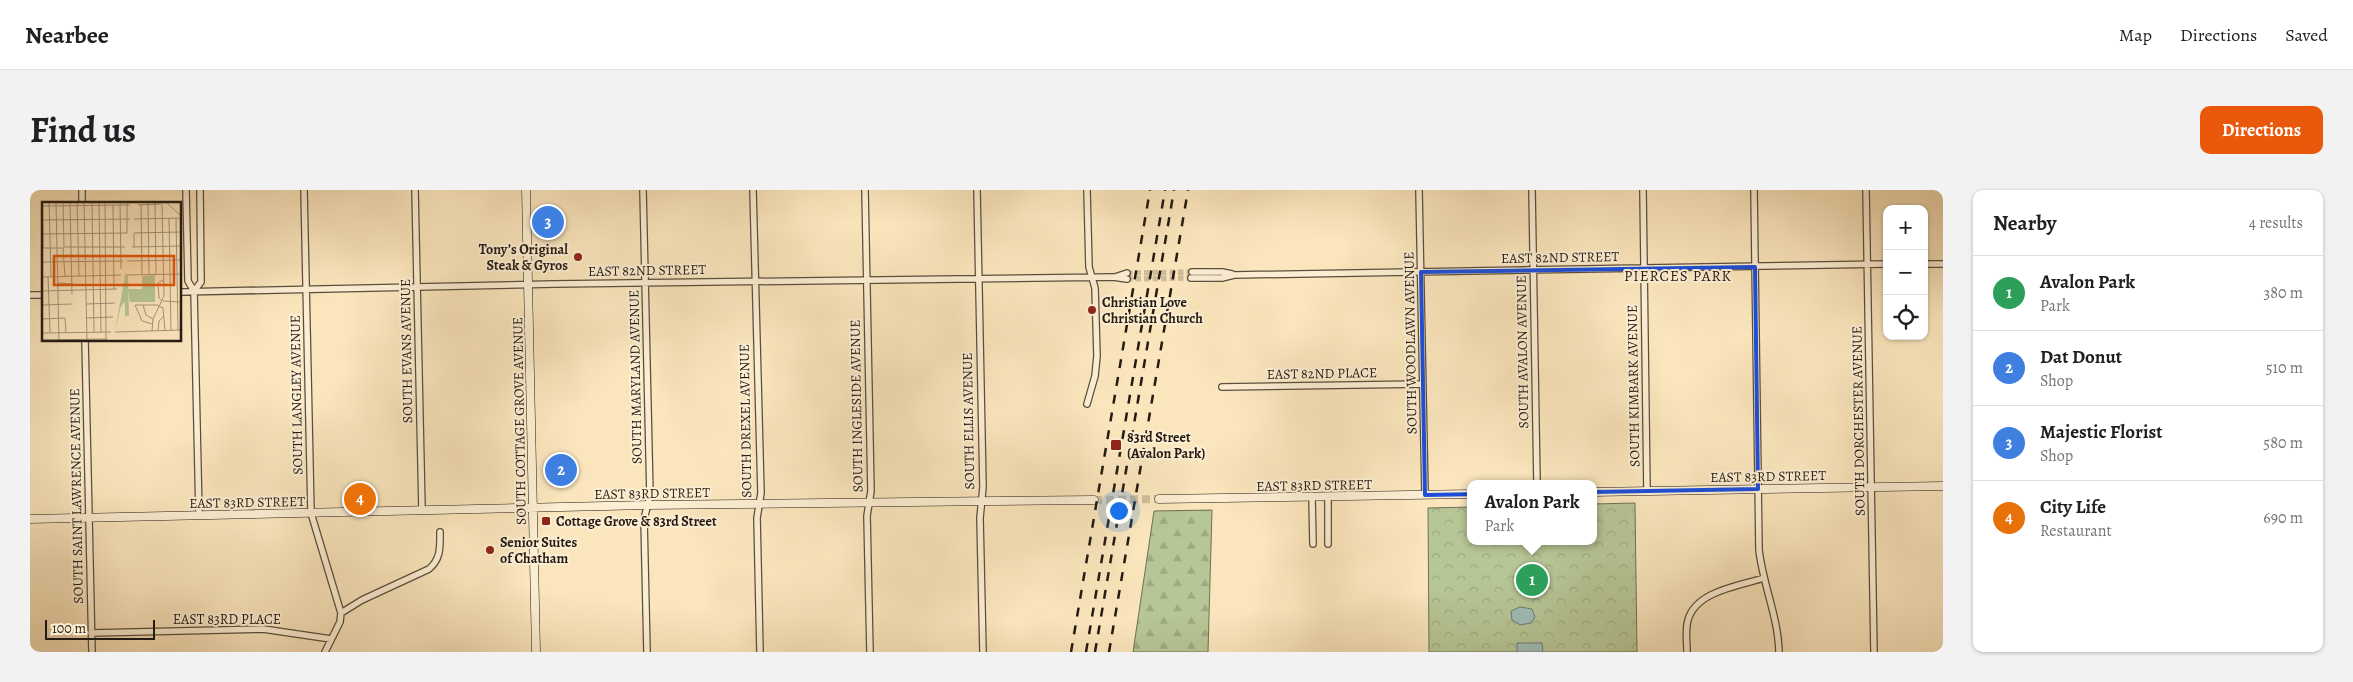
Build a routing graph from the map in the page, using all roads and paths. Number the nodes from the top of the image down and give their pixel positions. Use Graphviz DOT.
graph roads {
  1 [pos="186,190"];
  2 [pos="200,190"];
  3 [pos="304,190"];
  4 [pos="414,190"];
  5 [pos="526,190"];
  6 [pos="643,190"];
  7 [pos="753,190"];
  8 [pos="865,190"];
  9 [pos="977,190"];
  10 [pos="1087,190"];
  11 [pos="1419,190"];
  12 [pos="1532,190"];
  13 [pos="1643,190"];
  14 [pos="1754,190"];
  15 [pos="1866,190"];
  16 [pos="1883,264"];
  17 [pos="1928,264"];
  18 [pos="1943,264"];
  19 [pos="1867,265"];
  20 [pos="1755,267"];
  21 [pos="1644,268"];
  22 [pos="1533,270"];
  23 [pos="1421,272"];
  24 [pos="1191,275"];
  25 [pos="1127,276"];
  26 [pos="1092,277"];
  27 [pos="979,279"];
  28 [pos="867,280"];
  29 [pos="755,281"];
  30 [pos="645,283"];
  31 [pos="528,285"];
  32 [pos="417,287"];
  33 [pos="306,289"];
  34 [pos="181,292"];
  35 [pos="194,292"];
  36 [pos="85,341"];
  37 [pos="1423,384"];
  38 [pos="1222,387"];
  39 [pos="1087,404"];
  40 [pos="1537,480"];
  41 [pos="1943,486"];
  42 [pos="1871,487"];
  43 [pos="1758,489"];
  44 [pos="1647,491"];
  45 [pos="1597,492"];
  46 [pos="1467,494"];
  47 [pos="1425,495"];
  48 [pos="1312,497"];
  49 [pos="1328,497"];
  50 [pos="1158,499"];
  51 [pos="1094,500"];
  52 [pos="981,501"];
  53 [pos="870,502"];
  54 [pos="760,504"];
  55 [pos="648,505"];
  56 [pos="533,508"];
  57 [pos="422,510"];
  58 [pos="311,513"];
  59 [pos="199,516"];
  60 [pos="89,518"];
  61 [pos="30,519"];
  62 [pos="440,532"];
  63 [pos="1313,544"];
  64 [pos="1328,544"];
  65 [pos="1764,578"];
  66 [pos="341,613"];
  67 [pos="91,633"];
  68 [pos="331,639"];
  69 [pos="92,652"];
  70 [pos="325,652"];
  71 [pos="536,652"];
  72 [pos="647,652"];
  73 [pos="760,652"];
  74 [pos="870,652"];
  75 [pos="983,652"];
  76 [pos="1687,652"];
  77 [pos="1779,652"];
  78 [pos="1874,652"];
  1 -- 35 [label="street"];
  2 -- 35 [label="street"];
  3 -- 33 [label="street, SOUTH LANGLEY AVENUE"];
  4 -- 32 [label="street, SOUTH EVANS AVENUE"];
  5 -- 31 [label="street, SOUTH COTTAGE GROVE AVENUE"];
  6 -- 30 [label="street, SOUTH MARYLAND AVENUE"];
  7 -- 29 [label="street, SOUTH DREXEL AVENUE"];
  8 -- 28 [label="street, SOUTH INGLESIDE AVENUE"];
  9 -- 27 [label="street, SOUTH ELLIS AVENUE"];
  10 -- 26 [label="street"];
  11 -- 23 [label="street, SOUTH WOODLAWN AVENUE"];
  12 -- 22 [label="street, SOUTH AVALON AVENUE"];
  13 -- 21 [label="street, SOUTH KIMBARK AVENUE"];
  14 -- 20 [label="street"];
  15 -- 19 [label="street, SOUTH DORCHESTER AVENUE"];
  16 -- 19 [label="street, EAST 82ND STREET"];
  17 -- 18 [label="street"];
  19 -- 20 [label="street, EAST 82ND STREET"];
  19 -- 42 [label="street, SOUTH DORCHESTER AVENUE"];
  20 -- 21 [label="street, EAST 82ND STREET"];
  20 -- 43 [label="street"];
  21 -- 22 [label="street, EAST 82ND STREET"];
  21 -- 44 [label="street, SOUTH KIMBARK AVENUE"];
  22 -- 23 [label="street, EAST 82ND STREET"];
  22 -- 40 [label="street, SOUTH AVALON AVENUE"];
  23 -- 24 [label="street, EAST 82ND STREET"];
  23 -- 37 [label="street, SOUTH WOODLAWN AVENUE"];
  25 -- 26 [label="street, EAST 82ND STREET"];
  26 -- 27 [label="street, EAST 82ND STREET"];
  26 -- 39 [label="street"];
  27 -- 28 [label="street, EAST 82ND STREET"];
  27 -- 52 [label="street, SOUTH ELLIS AVENUE"];
  28 -- 29 [label="street, EAST 82ND STREET"];
  28 -- 53 [label="street, SOUTH INGLESIDE AVENUE"];
  29 -- 30 [label="street, EAST 82ND STREET"];
  29 -- 54 [label="street, SOUTH DREXEL AVENUE"];
  30 -- 31 [label="street, EAST 82ND STREET"];
  30 -- 55 [label="street, SOUTH MARYLAND AVENUE"];
  31 -- 32 [label="street, EAST 82ND STREET"];
  31 -- 56 [label="street, SOUTH COTTAGE GROVE AVENUE"];
  32 -- 33 [label="street, EAST 82ND STREET"];
  32 -- 57 [label="street, SOUTH EVANS AVENUE"];
  33 -- 35 [label="street, EAST 82ND STREET"];
  33 -- 58 [label="street, SOUTH LANGLEY AVENUE"];
  34 -- 35 [label="street, EAST 82ND STREET"];
  35 -- 59 [label="street"];
  36 -- 60 [label="street, SOUTH SAINT LAWRENCE AVENUE"];
  37 -- 38 [label="street, EAST 82ND PLACE"];
  37 -- 47 [label="street, SOUTH WOODLAWN AVENUE"];
  41 -- 42 [label="street, EAST 83RD STREET"];
  42 -- 43 [label="street, EAST 83RD STREET"];
  42 -- 78 [label="street, SOUTH DORCHESTER AVENUE"];
  43 -- 44 [label="street, EAST 83RD STREET"];
  43 -- 65 [label="street"];
  44 -- 45 [label="street, EAST 83RD STREET"];
  46 -- 47 [label="street, EAST 83RD STREET"];
  47 -- 49 [label="street, EAST 83RD STREET"];
  48 -- 49 [label="street, EAST 83RD STREET"];
  48 -- 50 [label="street, EAST 83RD STREET"];
  48 -- 63 [label="street"];
  49 -- 64 [label="street"];
  51 -- 52 [label="street, EAST 83RD STREET"];
  52 -- 53 [label="street, EAST 83RD STREET"];
  52 -- 75 [label="street, SOUTH ELLIS AVENUE"];
  53 -- 54 [label="street, EAST 83RD STREET"];
  53 -- 74 [label="street, SOUTH INGLESIDE AVENUE"];
  54 -- 55 [label="street, EAST 83RD STREET"];
  54 -- 73 [label="street, SOUTH DREXEL AVENUE"];
  55 -- 56 [label="street, EAST 83RD STREET"];
  55 -- 72 [label="street, SOUTH MARYLAND AVENUE"];
  56 -- 57 [label="street, EAST 83RD STREET"];
  56 -- 71 [label="street, SOUTH COTTAGE GROVE AVENUE"];
  57 -- 58 [label="street, EAST 83RD STREET"];
  58 -- 59 [label="street, EAST 83RD STREET"];
  58 -- 66 [label="street, SOUTH LANGLEY AVENUE"];
  59 -- 60 [label="street, EAST 83RD STREET"];
  60 -- 61 [label="street, EAST 83RD STREET"];
  60 -- 67 [label="street, SOUTH SAINT LAWRENCE AVENUE"];
  62 -- 66 [label="street"];
  65 -- 76 [label="street"];
  65 -- 77 [label="street"];
  66 -- 68 [label="street"];
  67 -- 68 [label="street, EAST 83RD PLACE"];
  67 -- 69 [label="street, SOUTH SAINT LAWRENCE AVENUE"];
  68 -- 70 [label="street"];
}
